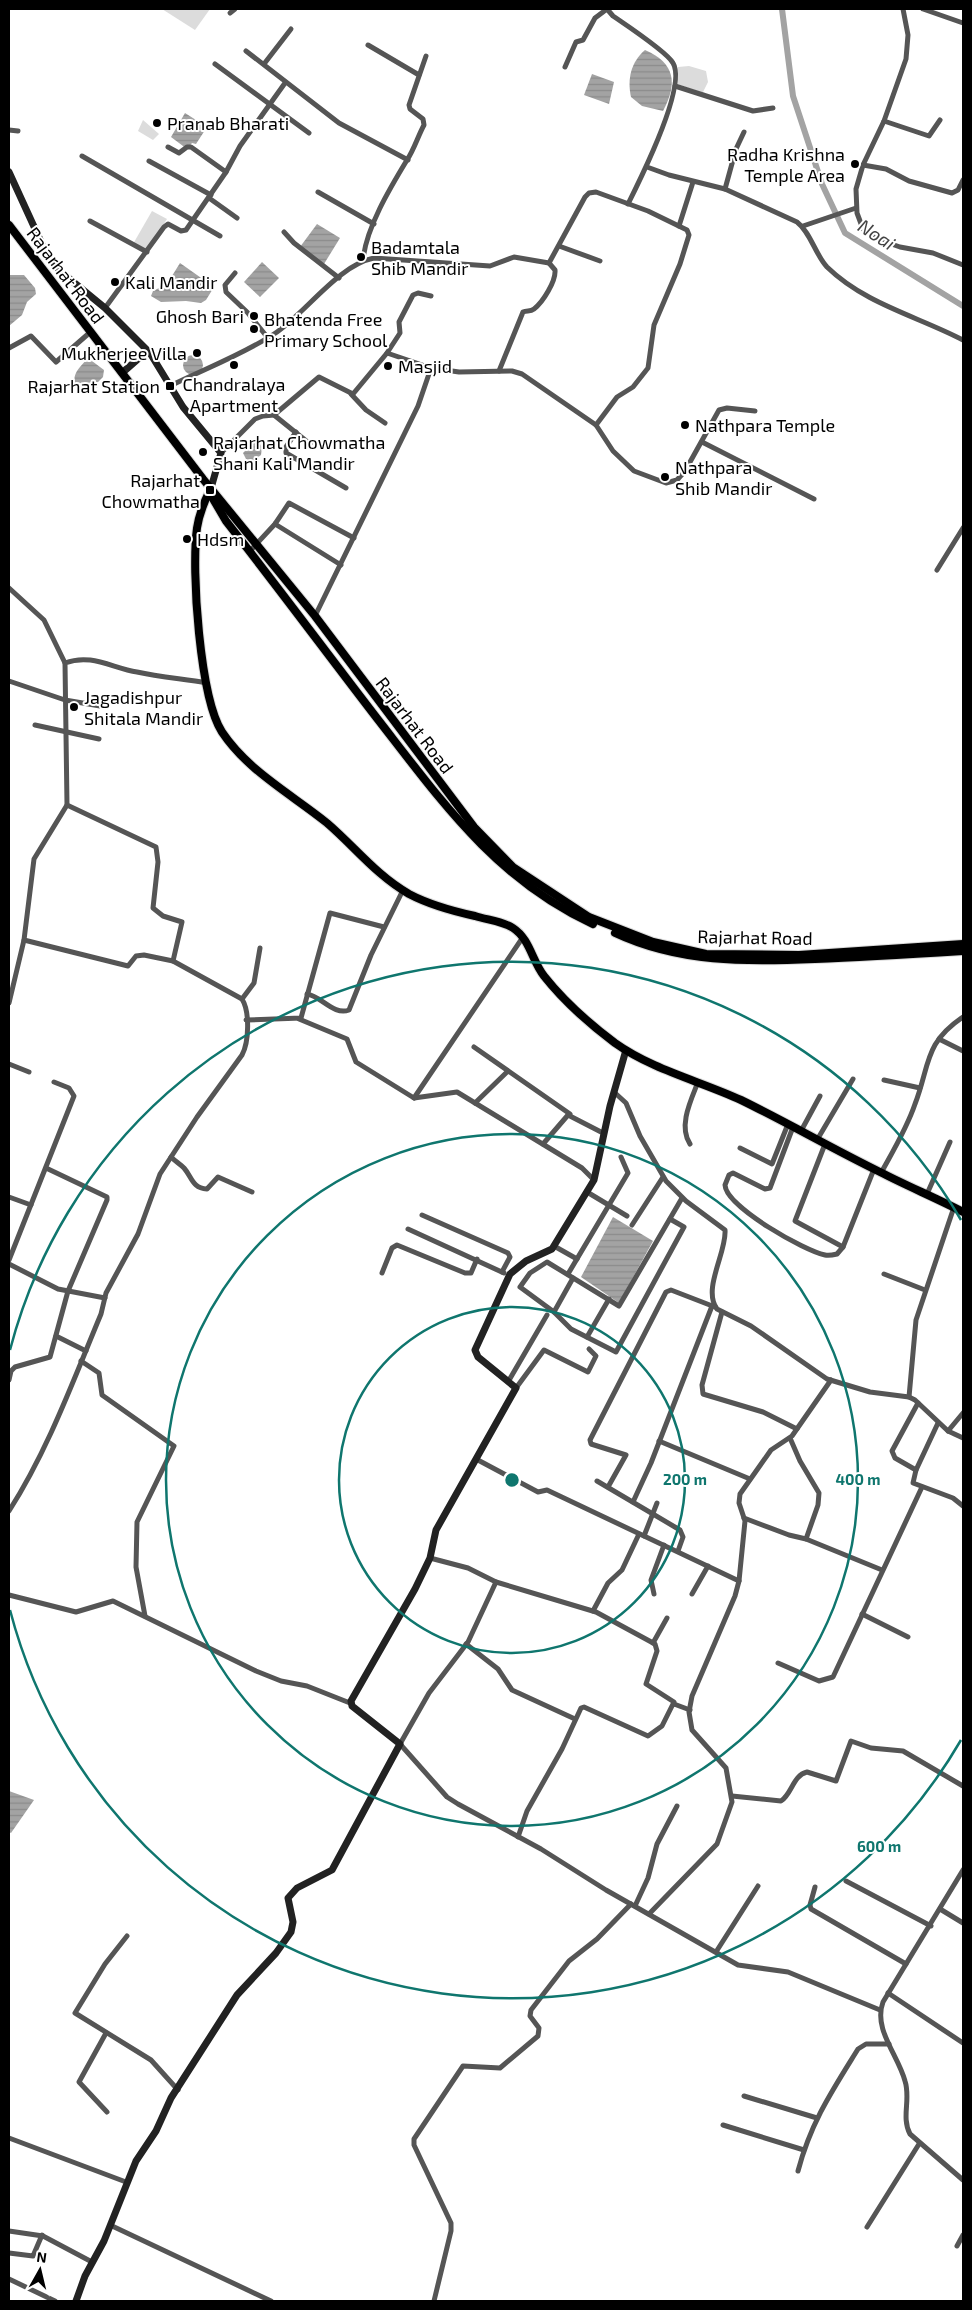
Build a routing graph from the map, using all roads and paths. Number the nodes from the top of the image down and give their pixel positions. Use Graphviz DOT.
graph roads {
  1 [pos="235,9"];
  2 [pos="607,9"];
  3 [pos="903,9"];
  4 [pos="923,9"];
  5 [pos="230,14"];
  6 [pos="963,22"];
  7 [pos="291,29"];
  8 [pos="368,45"];
  9 [pos="246,51"];
  10 [pos="426,56"];
  11 [pos="215,64"];
  12 [pos="264,64"];
  13 [pos="565,67"];
  14 [pos="419,75"];
  15 [pos="285,83"];
  16 [pos="675,86"];
  17 [pos="270,104"];
  18 [pos="773,108"];
  19 [pos="940,120"];
  20 [pos="884,121"];
  21 [pos="9,130"];
  22 [pos="18,131"];
  23 [pos="744,132"];
  24 [pos="309,133"];
  25 [pos="168,147"];
  26 [pos="82,156"];
  27 [pos="408,160"];
  28 [pos="149,161"];
  29 [pos="863,165"];
  30 [pos="647,166"];
  31 [pos="9,172"];
  32 [pos="226,172"];
  33 [pos="963,180"];
  34 [pos="693,182"];
  35 [pos="11,184"];
  36 [pos="725,189"];
  37 [pos="318,192"];
  38 [pos="210,197"];
  39 [pos="628,204"];
  40 [pos="856,208"];
  41 [pos="237,218"];
  42 [pos="90,221"];
  43 [pos="194,221"];
  44 [pos="374,224"];
  45 [pos="9,225"];
  46 [pos="679,226"];
  47 [pos="802,226"];
  48 [pos="284,232"];
  49 [pos="9,234"];
  50 [pos="220,236"];
  51 [pos="559,246"];
  52 [pos="147,252"];
  53 [pos="363,260"];
  54 [pos="600,261"];
  55 [pos="549,263"];
  56 [pos="963,265"];
  57 [pos="235,272"];
  58 [pos="340,278"];
  59 [pos="431,296"];
  60 [pos="105,308"];
  61 [pos="87,335"];
  62 [pos="268,338"];
  63 [pos="963,340"];
  64 [pos="9,348"];
  65 [pos="147,351"];
  66 [pos="388,353"];
  67 [pos="431,368"];
  68 [pos="499,371"];
  69 [pos="122,373"];
  70 [pos="170,386"];
  71 [pos="351,394"];
  72 [pos="755,412"];
  73 [pos="274,415"];
  74 [pos="385,423"];
  75 [pos="596,425"];
  76 [pos="296,432"];
  77 [pos="702,442"];
  78 [pos="310,444"];
  79 [pos="221,453"];
  80 [pos="346,488"];
  81 [pos="210,490"];
  82 [pos="814,499"];
  83 [pos="275,524"];
  84 [pos="963,527"];
  85 [pos="354,538"];
  86 [pos="256,544"];
  87 [pos="250,551"];
  88 [pos="342,565"];
  89 [pos="937,570"];
  90 [pos="9,588"];
  91 [pos="315,616"];
  92 [pos="65,663"];
  93 [pos="9,681"];
  94 [pos="207,683"];
  95 [pos="65,700"];
  96 [pos="106,707"];
  97 [pos="35,725"];
  98 [pos="66,732"];
  99 [pos="99,739"];
  100 [pos="67,805"];
  101 [pos="403,890"];
  102 [pos="384,927"];
  103 [pos="523,937"];
  104 [pos="24,940"];
  105 [pos="963,944"];
  106 [pos="260,948"];
  107 [pos="963,951"];
  108 [pos="173,961"];
  109 [pos="307,994"];
  110 [pos="242,999"];
  111 [pos="9,1003"];
  112 [pos="963,1017"];
  113 [pos="299,1019"];
  114 [pos="246,1020"];
  115 [pos="939,1039"];
  116 [pos="474,1047"];
  117 [pos="626,1050"];
  118 [pos="963,1051"];
  119 [pos="9,1064"];
  120 [pos="508,1071"];
  121 [pos="29,1072"];
  122 [pos="853,1079"];
  123 [pos="884,1080"];
  124 [pos="54,1082"];
  125 [pos="698,1082"];
  126 [pos="920,1088"];
  127 [pos="614,1092"];
  128 [pos="820,1096"];
  129 [pos="414,1098"];
  130 [pos="475,1103"];
  131 [pos="570,1114"];
  132 [pos="790,1126"];
  133 [pos="802,1132"];
  134 [pos="603,1133"];
  135 [pos="817,1140"];
  136 [pos="950,1142"];
  137 [pos="542,1144"];
  138 [pos="690,1144"];
  139 [pos="825,1144"];
  140 [pos="740,1148"];
  141 [pos="621,1157"];
  142 [pos="170,1158"];
  143 [pos="46,1168"];
  144 [pos="878,1171"];
  145 [pos="663,1177"];
  146 [pos="594,1180"];
  147 [pos="252,1192"];
  148 [pos="587,1192"];
  149 [pos="927,1194"];
  150 [pos="9,1197"];
  151 [pos="682,1198"];
  152 [pos="609,1204"];
  153 [pos="31,1205"];
  154 [pos="954,1207"];
  155 [pos="963,1212"];
  156 [pos="422,1216"];
  157 [pos="627,1216"];
  158 [pos="670,1219"];
  159 [pos="632,1225"];
  160 [pos="408,1229"];
  161 [pos="554,1246"];
  162 [pos="843,1247"];
  163 [pos="477,1259"];
  164 [pos="577,1259"];
  165 [pos="9,1262"];
  166 [pos="382,1273"];
  167 [pos="506,1274"];
  168 [pos="568,1274"];
  169 [pos="884,1274"];
  170 [pos="574,1278"];
  171 [pos="925,1290"];
  172 [pos="68,1291"];
  173 [pos="105,1298"];
  174 [pos="609,1300"];
  175 [pos="713,1307"];
  176 [pos="554,1312"];
  177 [pos="722,1312"];
  178 [pos="546,1315"];
  179 [pos="56,1336"];
  180 [pos="587,1337"];
  181 [pos="589,1349"];
  182 [pos="86,1351"];
  183 [pos="81,1361"];
  184 [pos="9,1380"];
  185 [pos="831,1380"];
  186 [pos="508,1382"];
  187 [pos="516,1388"];
  188 [pos="909,1397"];
  189 [pos="918,1403"];
  190 [pos="963,1413"];
  191 [pos="938,1423"];
  192 [pos="797,1429"];
  193 [pos="948,1431"];
  194 [pos="790,1438"];
  195 [pos="963,1438"];
  196 [pos="659,1442"];
  197 [pos="476,1459"];
  198 [pos="916,1470"];
  199 [pos="750,1479"];
  200 [pos="597,1481"];
  201 [pos="608,1487"];
  202 [pos="922,1487"];
  203 [pos="633,1502"];
  204 [pos="657,1503"];
  205 [pos="963,1506"];
  206 [pos="9,1511"];
  207 [pos="653,1514"];
  208 [pos="744,1518"];
  209 [pos="642,1535"];
  210 [pos="806,1538"];
  211 [pos="664,1545"];
  212 [pos="678,1551"];
  213 [pos="430,1558"];
  214 [pos="708,1566"];
  215 [pos="882,1570"];
  216 [pos="739,1581"];
  217 [pos="496,1582"];
  218 [pos="654,1594"];
  219 [pos="692,1594"];
  220 [pos="9,1596"];
  221 [pos="593,1611"];
  222 [pos="862,1614"];
  223 [pos="145,1616"];
  224 [pos="667,1618"];
  225 [pos="908,1637"];
  226 [pos="653,1643"];
  227 [pos="466,1644"];
  228 [pos="778,1663"];
  229 [pos="350,1704"];
  230 [pos="674,1704"];
  231 [pos="690,1710"];
  232 [pos="575,1719"];
  233 [pos="400,1744"];
  234 [pos="963,1786"];
  235 [pos="732,1796"];
  236 [pos="677,1806"];
  237 [pos="518,1836"];
  238 [pos="963,1870"];
  239 [pos="846,1881"];
  240 [pos="758,1886"];
  241 [pos="815,1887"];
  242 [pos="633,1905"];
  243 [pos="940,1909"];
  244 [pos="649,1914"];
  245 [pos="963,1922"];
  246 [pos="931,1926"];
  247 [pos="127,1936"];
  248 [pos="716,1952"];
  249 [pos="906,1964"];
  250 [pos="888,1993"];
  251 [pos="880,2010"];
  252 [pos="106,2033"];
  253 [pos="963,2043"];
  254 [pos="889,2044"];
  255 [pos="178,2090"];
  256 [pos="744,2096"];
  257 [pos="106,2112"];
  258 [pos="817,2118"];
  259 [pos="723,2126"];
  260 [pos="9,2138"];
  261 [pos="918,2144"];
  262 [pos="804,2150"];
  263 [pos="798,2171"];
  264 [pos="963,2180"];
  265 [pos="126,2182"];
  266 [pos="110,2225"];
  267 [pos="867,2227"];
  268 [pos="9,2231"];
  269 [pos="963,2235"];
  270 [pos="42,2236"];
  271 [pos="957,2246"];
  272 [pos="9,2253"];
  273 [pos="92,2262"];
  274 [pos="9,2279"];
  275 [pos="55,2301"];
  276 [pos="76,2301"];
  277 [pos="270,2301"];
  278 [pos="434,2301"];
  1 -- 5 [label="street"];
  2 -- 13 [label="street"];
  2 -- 16 [label="street"];
  3 -- 20 [label="street"];
  4 -- 6 [label="street"];
  7 -- 12 [label="street"];
  8 -- 14 [label="street"];
  9 -- 12 [label="street"];
  10 -- 14 [label="street"];
  11 -- 17 [label="street"];
  12 -- 15 [label="street"];
  14 -- 27 [label="street"];
  15 -- 17 [label="street"];
  15 -- 27 [label="street"];
  16 -- 18 [label="street"];
  16 -- 30 [label="street"];
  17 -- 24 [label="street"];
  17 -- 32 [label="street"];
  19 -- 20 [label="street"];
  20 -- 29 [label="street"];
  21 -- 22 [label="street"];
  23 -- 36 [label="street"];
  25 -- 32 [label="street"];
  26 -- 43 [label="street"];
  27 -- 44 [label="street"];
  28 -- 38 [label="street"];
  29 -- 33 [label="street"];
  29 -- 40 [label="street"];
  30 -- 34 [label="street"];
  30 -- 39 [label="street"];
  31 -- 35 [label="street"];
  32 -- 38 [label="street"];
  34 -- 36 [label="street"];
  34 -- 46 [label="street"];
  35 -- 60 [label="street"];
  36 -- 47 [label="street"];
  37 -- 44 [label="street"];
  38 -- 41 [label="street"];
  38 -- 43 [label="street"];
  39 -- 46 [label="street"];
  39 -- 51 [label="street"];
  40 -- 47 [label="street"];
  40 -- 56 [label="street"];
  42 -- 52 [label="street"];
  43 -- 50 [label="street"];
  43 -- 52 [label="street"];
  44 -- 53 [label="street"];
  45 -- 69 [label="main road, Rajarhat Road"];
  46 -- 75 [label="street"];
  47 -- 63 [label="street"];
  48 -- 58 [label="street"];
  49 -- 61 [label="main road, Rajarhat Road"];
  51 -- 54 [label="street"];
  51 -- 55 [label="street"];
  52 -- 60 [label="street"];
  53 -- 55 [label="street"];
  53 -- 58 [label="street"];
  55 -- 68 [label="street"];
  57 -- 62 [label="street"];
  58 -- 62 [label="street"];
  59 -- 66 [label="street"];
  60 -- 65 [label="street"];
  61 -- 64 [label="street"];
  61 -- 81 [label="main road, Rajarhat Road"];
  62 -- 70 [label="street"];
  65 -- 69 [label="street"];
  65 -- 70 [label="street"];
  66 -- 67 [label="street"];
  66 -- 71 [label="street"];
  67 -- 68 [label="street"];
  67 -- 85 [label="street"];
  68 -- 75 [label="street"];
  69 -- 81 [label="main road, Rajarhat Road"];
  70 -- 79 [label="street"];
  71 -- 73 [label="street"];
  71 -- 74 [label="street"];
  72 -- 77 [label="street"];
  73 -- 76 [label="street"];
  73 -- 79 [label="street"];
  75 -- 77 [label="street"];
  76 -- 78 [label="street"];
  76 -- 80 [label="street"];
  77 -- 82 [label="street"];
  79 -- 81 [label="street"];
  81 -- 86 [label="main road, Rajarhat Road"];
  81 -- 87 [label="main road"];
  81 -- 94 [label="main road"];
  83 -- 85 [label="street"];
  83 -- 86 [label="street"];
  83 -- 88 [label="street"];
  84 -- 89 [label="street"];
  85 -- 88 [label="street"];
  86 -- 87 [label="street"];
  86 -- 91 [label="main road, Rajarhat Road"];
  87 -- 107 [label="main road"];
  88 -- 91 [label="street"];
  90 -- 92 [label="street"];
  91 -- 105 [label="main road, Rajarhat Road"];
  92 -- 94 [label="street"];
  92 -- 95 [label="street"];
  93 -- 95 [label="street"];
  94 -- 101 [label="main road"];
  95 -- 96 [label="street"];
  95 -- 98 [label="street"];
  97 -- 98 [label="street"];
  98 -- 99 [label="street"];
  98 -- 100 [label="street"];
  100 -- 104 [label="street"];
  100 -- 108 [label="street"];
  101 -- 102 [label="street"];
  101 -- 103 [label="main road"];
  102 -- 109 [label="street"];
  102 -- 109 [label="street"];
  103 -- 117 [label="main road"];
  103 -- 129 [label="street"];
  104 -- 108 [label="street"];
  104 -- 111 [label="street"];
  106 -- 110 [label="street"];
  108 -- 110 [label="street"];
  109 -- 113 [label="street"];
  110 -- 114 [label="street"];
  112 -- 115 [label="street"];
  113 -- 114 [label="street"];
  113 -- 129 [label="street"];
  114 -- 142 [label="street"];
  115 -- 118 [label="street"];
  115 -- 126 [label="street"];
  116 -- 120 [label="street"];
  117 -- 125 [label="main road"];
  117 -- 127 [label="street"];
  119 -- 121 [label="street"];
  120 -- 130 [label="street"];
  120 -- 131 [label="street"];
  122 -- 135 [label="street"];
  123 -- 126 [label="street"];
  124 -- 143 [label="street"];
  125 -- 132 [label="main road"];
  125 -- 138 [label="street"];
  126 -- 144 [label="street"];
  127 -- 134 [label="street"];
  127 -- 145 [label="street"];
  128 -- 133 [label="street"];
  129 -- 130 [label="street"];
  130 -- 137 [label="street"];
  131 -- 134 [label="street"];
  131 -- 137 [label="street"];
  132 -- 133 [label="main road"];
  132 -- 140 [label="street"];
  132 -- 162 [label="street"];
  133 -- 135 [label="main road"];
  134 -- 146 [label="street"];
  135 -- 139 [label="main road"];
  136 -- 149 [label="street"];
  137 -- 146 [label="street"];
  139 -- 144 [label="main road"];
  139 -- 162 [label="street"];
  141 -- 152 [label="street"];
  142 -- 147 [label="street"];
  142 -- 173 [label="street"];
  143 -- 153 [label="street"];
  143 -- 172 [label="street"];
  144 -- 149 [label="main road"];
  144 -- 162 [label="street"];
  145 -- 151 [label="street"];
  145 -- 159 [label="street"];
  146 -- 148 [label="street"];
  148 -- 152 [label="street"];
  148 -- 161 [label="street"];
  149 -- 154 [label="main road"];
  150 -- 153 [label="street"];
  151 -- 158 [label="street"];
  151 -- 175 [label="street"];
  152 -- 157 [label="street"];
  152 -- 164 [label="street"];
  153 -- 165 [label="street"];
  154 -- 155 [label="main road"];
  154 -- 171 [label="street"];
  156 -- 167 [label="street"];
  158 -- 174 [label="street"];
  158 -- 180 [label="street"];
  160 -- 163 [label="street"];
  161 -- 164 [label="street"];
  161 -- 167 [label="street"];
  163 -- 166 [label="street"];
  163 -- 167 [label="street"];
  164 -- 168 [label="street"];
  165 -- 172 [label="street"];
  167 -- 186 [label="street"];
  168 -- 170 [label="street"];
  168 -- 176 [label="street"];
  169 -- 171 [label="street"];
  170 -- 174 [label="street"];
  170 -- 176 [label="street"];
  171 -- 188 [label="street"];
  172 -- 173 [label="street"];
  172 -- 179 [label="street"];
  173 -- 182 [label="street"];
  174 -- 180 [label="street"];
  175 -- 177 [label="street"];
  175 -- 196 [label="street"];
  175 -- 201 [label="street"];
  176 -- 180 [label="street"];
  177 -- 185 [label="street"];
  177 -- 192 [label="street"];
  178 -- 186 [label="street"];
  179 -- 182 [label="street"];
  179 -- 184 [label="street"];
  181 -- 187 [label="street"];
  182 -- 183 [label="street"];
  183 -- 206 [label="street"];
  183 -- 223 [label="street"];
  185 -- 188 [label="street"];
  185 -- 192 [label="street"];
  186 -- 187 [label="street"];
  187 -- 197 [label="street"];
  188 -- 189 [label="street"];
  189 -- 191 [label="street"];
  189 -- 198 [label="street"];
  190 -- 193 [label="street"];
  191 -- 193 [label="street"];
  191 -- 198 [label="street"];
  192 -- 194 [label="street"];
  193 -- 195 [label="street"];
  194 -- 199 [label="street"];
  194 -- 210 [label="street"];
  196 -- 199 [label="street"];
  196 -- 203 [label="street"];
  197 -- 209 [label="street"];
  197 -- 213 [label="street"];
  198 -- 202 [label="street"];
  199 -- 208 [label="street"];
  200 -- 201 [label="street"];
  201 -- 203 [label="street"];
  202 -- 205 [label="street"];
  202 -- 215 [label="street"];
  203 -- 207 [label="street"];
  204 -- 207 [label="street"];
  207 -- 209 [label="street"];
  207 -- 212 [label="street"];
  208 -- 210 [label="street"];
  208 -- 216 [label="street"];
  209 -- 211 [label="street"];
  209 -- 221 [label="street"];
  210 -- 215 [label="street"];
  211 -- 212 [label="street"];
  211 -- 218 [label="street"];
  212 -- 214 [label="street"];
  213 -- 217 [label="street"];
  213 -- 229 [label="street"];
  214 -- 216 [label="street"];
  214 -- 219 [label="street"];
  215 -- 222 [label="street"];
  216 -- 231 [label="street"];
  217 -- 221 [label="street"];
  217 -- 227 [label="street"];
  220 -- 223 [label="street"];
  221 -- 226 [label="street"];
  222 -- 225 [label="street"];
  222 -- 228 [label="street"];
  223 -- 229 [label="street"];
  224 -- 226 [label="street"];
  226 -- 230 [label="street"];
  227 -- 232 [label="street"];
  227 -- 233 [label="street"];
  229 -- 233 [label="street"];
  230 -- 231 [label="street"];
  230 -- 232 [label="street"];
  231 -- 235 [label="street"];
  232 -- 237 [label="street"];
  233 -- 237 [label="street"];
  233 -- 255 [label="street"];
  234 -- 235 [label="street"];
  235 -- 244 [label="street"];
  236 -- 242 [label="street"];
  237 -- 242 [label="street"];
  238 -- 243 [label="street"];
  239 -- 246 [label="street"];
  240 -- 248 [label="street"];
  241 -- 249 [label="street"];
  242 -- 244 [label="street"];
  242 -- 278 [label="street"];
  243 -- 245 [label="street"];
  243 -- 246 [label="street"];
  244 -- 248 [label="street"];
  246 -- 249 [label="street"];
  247 -- 252 [label="street"];
  248 -- 251 [label="street"];
  249 -- 250 [label="street"];
  250 -- 251 [label="street"];
  250 -- 253 [label="street"];
  251 -- 254 [label="street"];
  252 -- 255 [label="street"];
  252 -- 257 [label="street"];
  254 -- 258 [label="street"];
  254 -- 261 [label="street"];
  255 -- 265 [label="street"];
  256 -- 258 [label="street"];
  258 -- 262 [label="street"];
  259 -- 262 [label="street"];
  260 -- 265 [label="street"];
  261 -- 264 [label="street"];
  261 -- 267 [label="street"];
  262 -- 263 [label="street"];
  265 -- 266 [label="street"];
  266 -- 273 [label="street"];
  266 -- 277 [label="street"];
  268 -- 270 [label="street"];
  269 -- 271 [label="street"];
  270 -- 272 [label="street"];
  270 -- 273 [label="street"];
  273 -- 276 [label="street"];
  274 -- 275 [label="street"];
}
